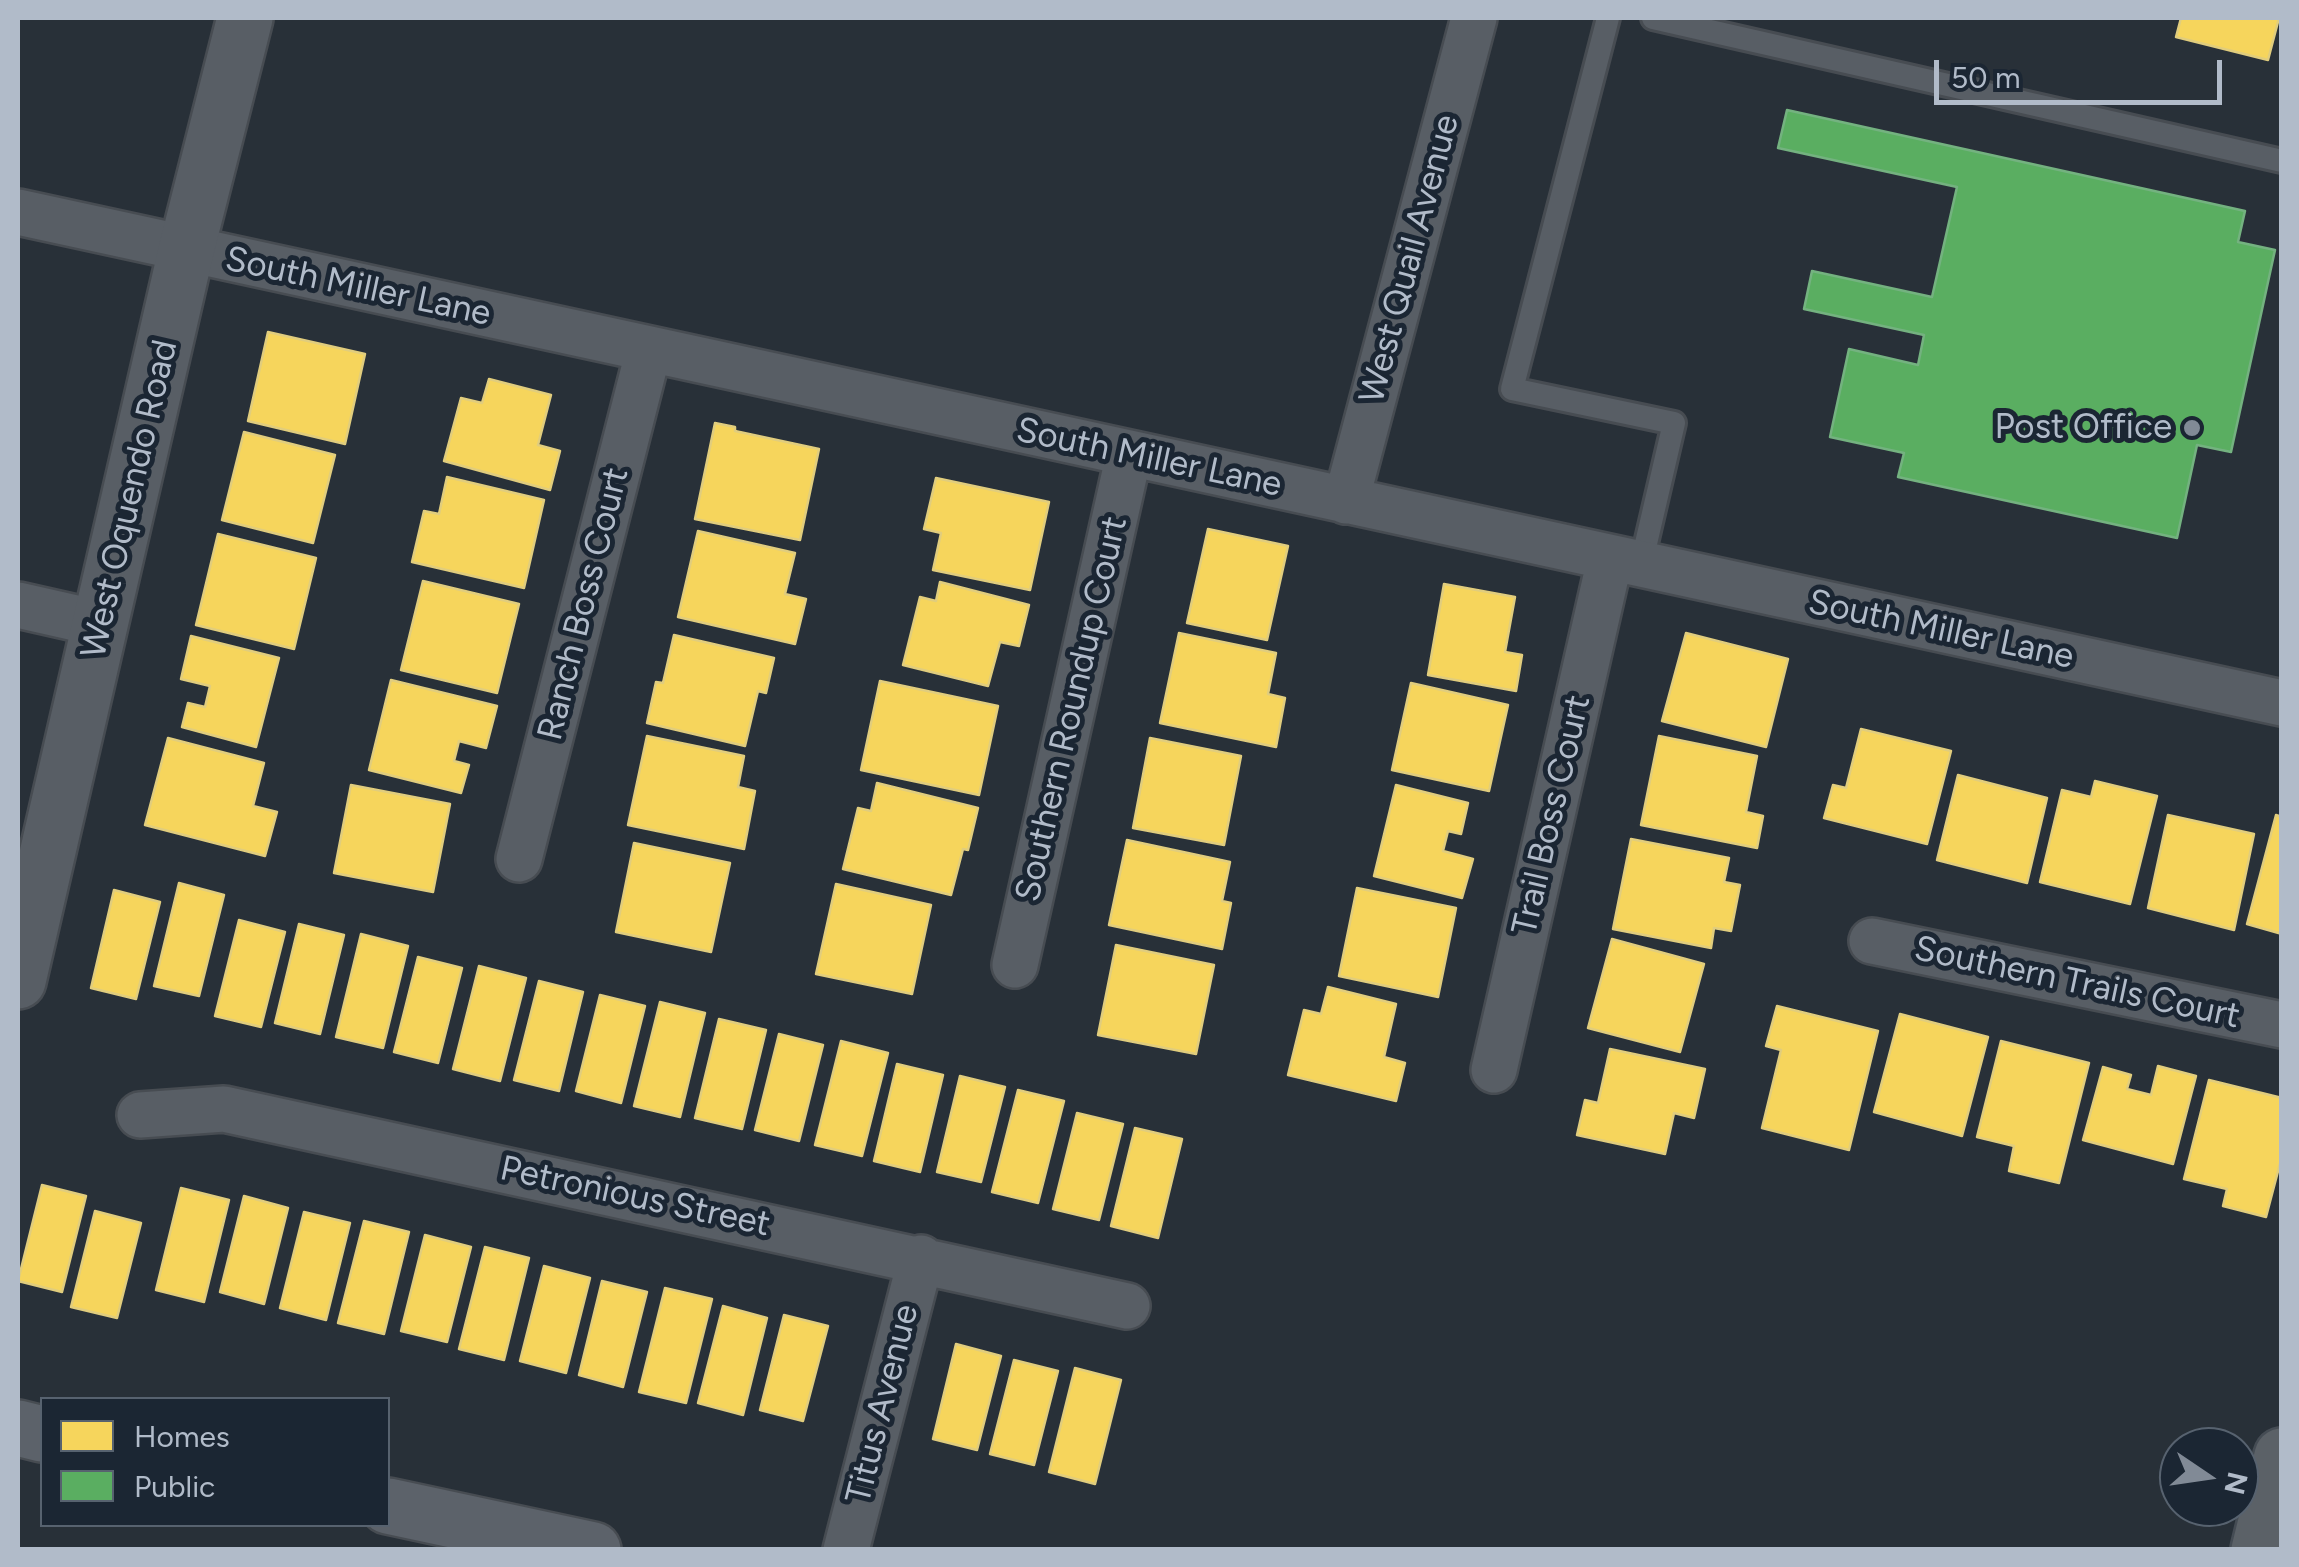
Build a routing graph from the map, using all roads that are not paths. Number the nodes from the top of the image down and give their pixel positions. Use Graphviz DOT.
graph roads {
  1 [pos="245,18"];
  2 [pos="1474,18"];
  3 [pos="1608,18"];
  4 [pos="1653,18"];
  5 [pos="2282,160"];
  6 [pos="18,212"];
  7 [pos="186,251"];
  8 [pos="649,349"];
  9 [pos="1130,454"];
  10 [pos="1346,501"];
  11 [pos="1625,562"];
  12 [pos="18,605"];
  13 [pos="102,624"];
  14 [pos="2282,703"];
  15 [pos="519,860"];
  16 [pos="1872,941"];
  17 [pos="1016,964"];
  18 [pos="18,981"];
  19 [pos="2282,1025"];
  20 [pos="1494,1070"];
  21 [pos="140,1115"];
  22 [pos="921,1258"];
  23 [pos="1128,1306"];
  24 [pos="2282,1456"];
  25 [pos="390,1506"];
  26 [pos="593,1550"];
  27 [pos="846,1550"];
  28 [pos="2259,1550"];
  1 -- 7 [label="street, West Oquendo Road"];
  2 -- 10 [label="street, West Quail Avenue"];
  3 -- 11 [label="lane"];
  4 -- 5 [label="lane"];
  6 -- 7 [label="street, South Miller Lane"];
  7 -- 8 [label="street, South Miller Lane"];
  7 -- 13 [label="street, West Oquendo Road"];
  8 -- 9 [label="street, South Miller Lane"];
  8 -- 15 [label="street, Ranch Boss Court"];
  9 -- 10 [label="street, South Miller Lane"];
  9 -- 17 [label="street, Southern Roundup Court"];
  10 -- 11 [label="street, South Miller Lane"];
  11 -- 14 [label="street, South Miller Lane"];
  11 -- 20 [label="street, Trail Boss Court"];
  12 -- 13 [label="street"];
  13 -- 18 [label="street, West Oquendo Road"];
  16 -- 19 [label="street, Southern Trails Court"];
  21 -- 22 [label="street, Petronious Street"];
  22 -- 23 [label="street, Petronious Street"];
  22 -- 27 [label="street, Titus Avenue"];
  24 -- 28 [label="main road"];
  25 -- 26 [label="main road"];
}
